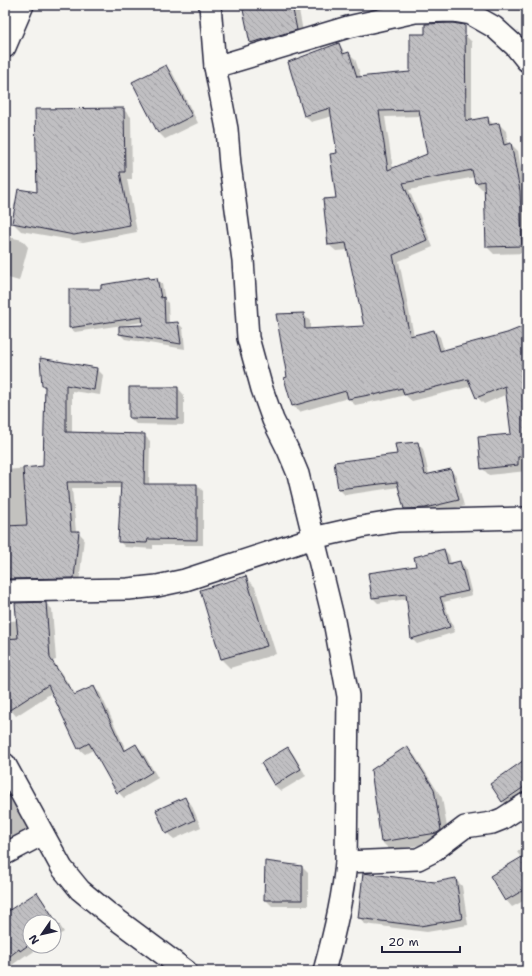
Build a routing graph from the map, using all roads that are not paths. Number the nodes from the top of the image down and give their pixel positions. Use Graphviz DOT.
graph roads {
  1 [pos="23,5"];
  2 [pos="210,5"];
  3 [pos="5,47"];
  4 [pos="527,61"];
  5 [pos="215,67"];
  6 [pos="527,518"];
  7 [pos="313,538"];
  8 [pos="5,591"];
  9 [pos="5,764"];
  10 [pos="527,803"];
  11 [pos="43,834"];
  12 [pos="5,854"];
  13 [pos="346,862"];
  14 [pos="186,971"];
  15 [pos="324,971"];
  1 -- 3 [label="street"];
  2 -- 5 [label="street"];
  4 -- 5 [label="street"];
  5 -- 7 [label="street"];
  6 -- 7 [label="street"];
  7 -- 8 [label="street"];
  7 -- 13 [label="street"];
  9 -- 11 [label="street"];
  10 -- 13 [label="street"];
  11 -- 12 [label="street"];
  11 -- 14 [label="street"];
  13 -- 15 [label="street"];
}
